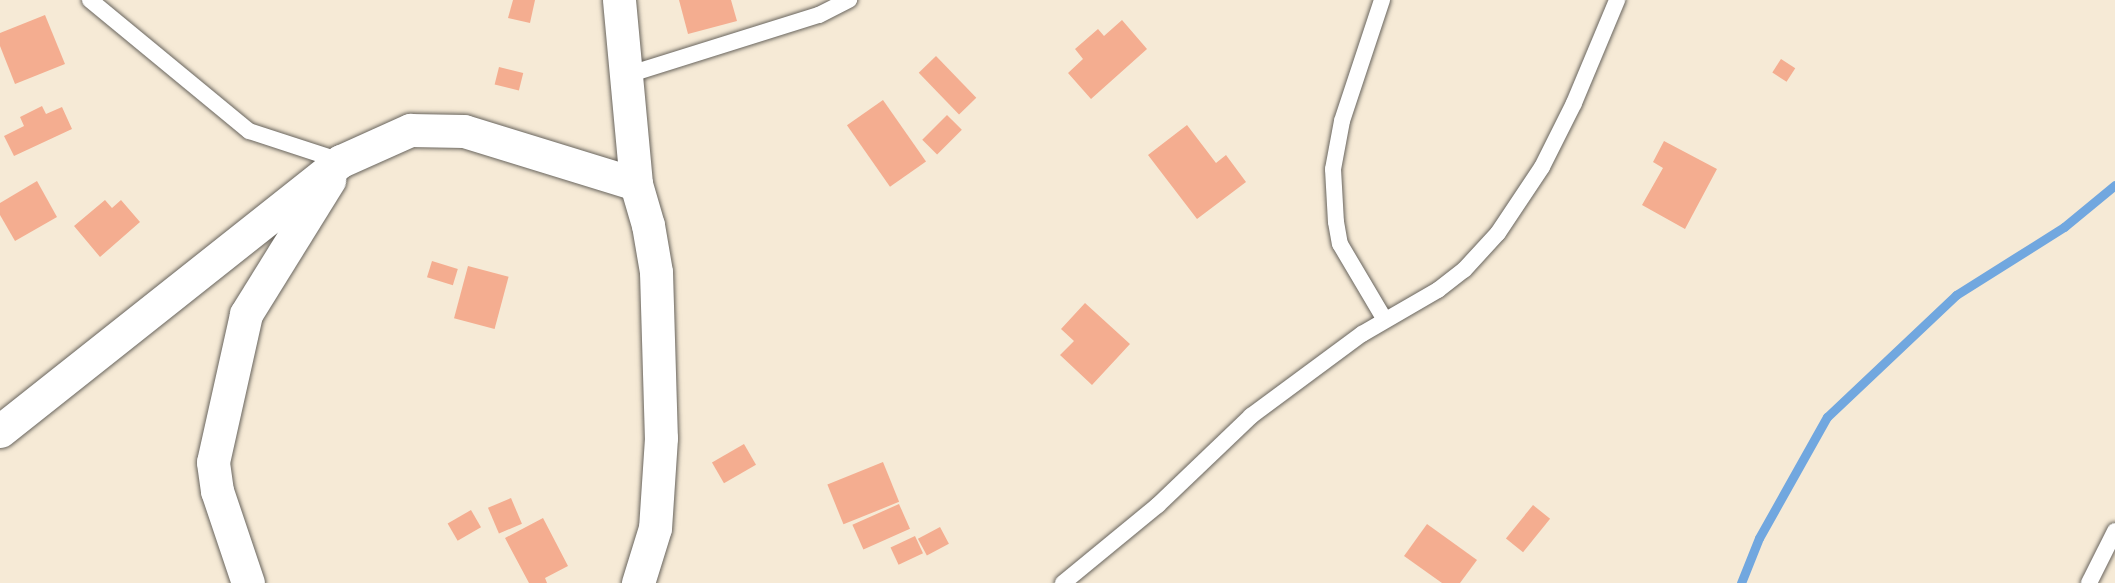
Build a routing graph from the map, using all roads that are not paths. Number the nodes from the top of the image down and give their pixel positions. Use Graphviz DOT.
graph roads {
  1 [pos="90,0"];
  2 [pos="619,0"];
  3 [pos="849,0"];
  4 [pos="1382,0"];
  5 [pos="1617,0"];
  6 [pos="627,75"];
  7 [pos="341,161"];
  8 [pos="636,184"];
  9 [pos="1385,320"];
  10 [pos="0,430"];
  11 [pos="2115,531"];
  12 [pos="248,583"];
  13 [pos="638,583"];
  14 [pos="1064,583"];
  15 [pos="2088,583"];
  1 -- 7 [label="lane"];
  2 -- 6 [label="street"];
  3 -- 6 [label="lane"];
  4 -- 9 [label="lane"];
  5 -- 9 [label="lane"];
  6 -- 8 [label="street"];
  7 -- 8 [label="street"];
  7 -- 10 [label="street"];
  7 -- 12 [label="street"];
  8 -- 13 [label="street"];
  9 -- 14 [label="lane"];
  11 -- 15 [label="lane"];
}
